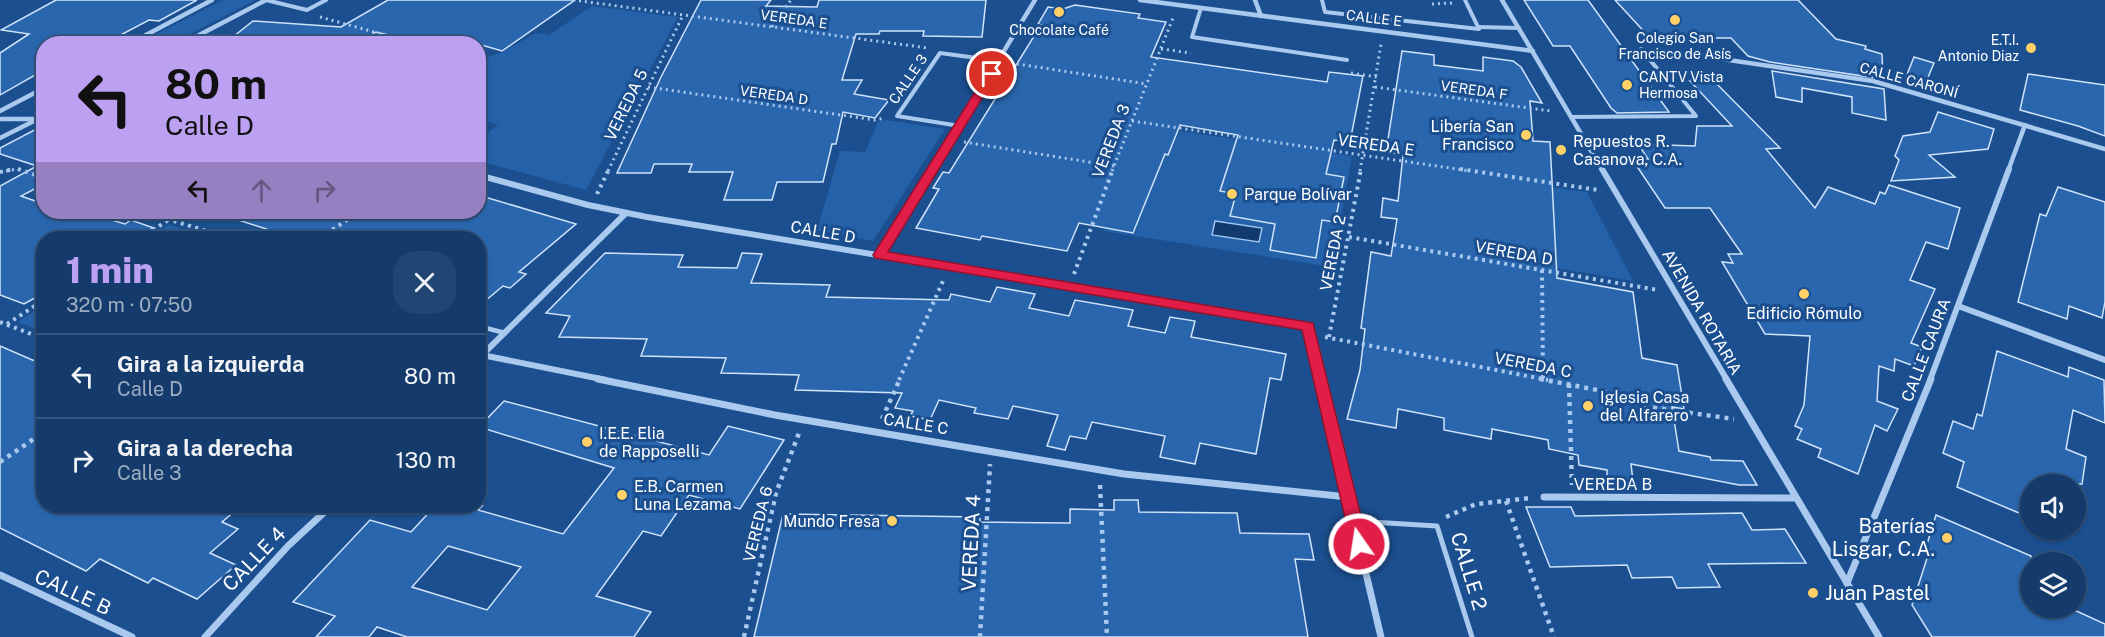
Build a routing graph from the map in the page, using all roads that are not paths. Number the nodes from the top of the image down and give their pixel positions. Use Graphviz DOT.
graph roads {
  1 [pos="212,0"];
  2 [pos="266,0"];
  3 [pos="326,0"];
  4 [pos="1035,0"];
  5 [pos="1140,0"];
  6 [pos="1255,0"];
  7 [pos="1322,0"];
  8 [pos="1465,0"];
  9 [pos="1502,0"];
  10 [pos="1201,8"];
  11 [pos="1261,16"];
  12 [pos="1478,27"];
  13 [pos="1519,28"];
  14 [pos="144,36"];
  15 [pos="198,36"];
  16 [pos="1641,50"];
  17 [pos="1533,51"];
  18 [pos="1701,56"];
  19 [pos="1347,60"];
  20 [pos="999,61"];
  21 [pos="36,92"];
  22 [pos="0,111"];
  23 [pos="1571,115"];
  24 [pos="36,117"];
  25 [pos="0,118"];
  26 [pos="36,120"];
  27 [pos="2025,125"];
  28 [pos="960,126"];
  29 [pos="0,138"];
  30 [pos="2105,149"];
  31 [pos="486,177"];
  32 [pos="626,213"];
  33 [pos="880,255"];
  34 [pos="1958,306"];
  35 [pos="486,328"];
  36 [pos="505,333"];
  37 [pos="486,351"];
  38 [pos="486,358"];
  39 [pos="2105,360"];
  40 [pos="1348,497"];
  41 [pos="1544,497"];
  42 [pos="1796,498"];
  43 [pos="323,513"];
  44 [pos="1354,521"];
  45 [pos="0,575"];
  46 [pos="1846,583"];
  47 [pos="132,637"];
  48 [pos="205,637"];
  49 [pos="1381,637"];
  50 [pos="1472,637"];
  51 [pos="1879,637"];
  1 -- 14 [label="street"];
  2 -- 3 [label="lane"];
  2 -- 15 [label="street"];
  4 -- 20 [label="street"];
  5 -- 10 [label="street, CALLE E"];
  6 -- 11 [label="street"];
  7 -- 12 [label="lane"];
  8 -- 12 [label="lane"];
  9 -- 13 [label="street, AVENIDA ROTARIA"];
  10 -- 11 [label="street, CALLE E"];
  10 -- 19 [label="lane"];
  11 -- 17 [label="street, CALLE E"];
  12 -- 13 [label="lane"];
  13 -- 17 [label="street, AVENIDA ROTARIA"];
  16 -- 23 [label="lane"];
  17 -- 23 [label="street, AVENIDA ROTARIA"];
  18 -- 27 [label="street, CALLE CARONÍ"];
  20 -- 28 [label="street"];
  20 -- 28 [label="lane, CALLE 3"];
  21 -- 22 [label="street"];
  23 -- 42 [label="street, AVENIDA ROTARIA"];
  24 -- 25 [label="street"];
  26 -- 29 [label="street"];
  27 -- 30 [label="street, CALLE CARONÍ"];
  27 -- 34 [label="street, CALLE CAURA"];
  28 -- 33 [label="street"];
  31 -- 32 [label="street, CALLE D"];
  32 -- 33 [label="street, CALLE D"];
  32 -- 36 [label="street"];
  33 -- 40 [label="street, CALLE D"];
  34 -- 39 [label="street"];
  34 -- 46 [label="street, CALLE CAURA"];
  35 -- 36 [label="lane"];
  36 -- 37 [label="street"];
  38 -- 40 [label="street, CALLE C"];
  40 -- 44 [label="street"];
  41 -- 42 [label="street, VEREDA B"];
  42 -- 46 [label="street, AVENIDA ROTARIA"];
  43 -- 48 [label="street, CALLE 4"];
  44 -- 49 [label="street"];
  44 -- 50 [label="lane, CALLE 2"];
  45 -- 47 [label="street, CALLE B"];
  46 -- 51 [label="street, AVENIDA ROTARIA"];
}
